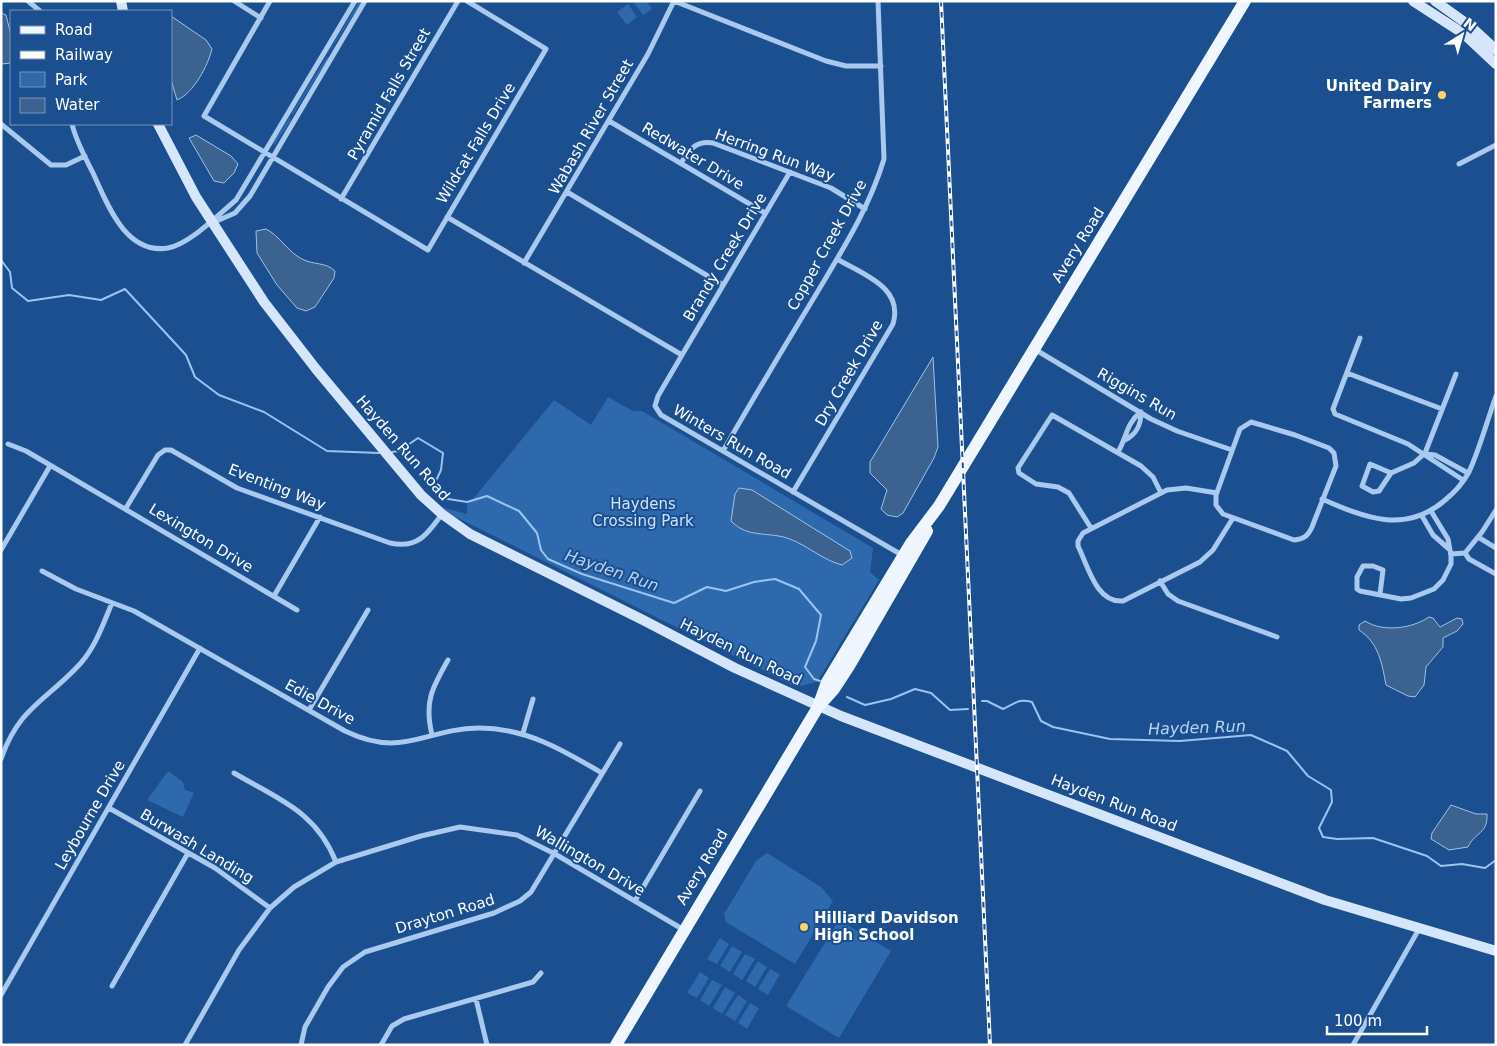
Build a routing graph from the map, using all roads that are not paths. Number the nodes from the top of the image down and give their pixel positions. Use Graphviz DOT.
graph roads {
  1 [pos="28,1"];
  2 [pos="234,1"];
  3 [pos="270,1"];
  4 [pos="355,1"];
  5 [pos="365,1"];
  6 [pos="458,1"];
  7 [pos="467,1"];
  8 [pos="674,1"];
  9 [pos="878,1"];
  10 [pos="1246,1"];
  11 [pos="1413,1"];
  12 [pos="1435,1"];
  13 [pos="39,10"];
  14 [pos="261,18"];
  15 [pos="1496,50"];
  16 [pos="1496,64"];
  17 [pos="881,66"];
  18 [pos="609,121"];
  19 [pos="1,124"];
  20 [pos="72,125"];
  21 [pos="158,125"];
  22 [pos="1496,146"];
  23 [pos="265,154"];
  24 [pos="85,156"];
  25 [pos="273,159"];
  26 [pos="681,163"];
  27 [pos="1459,164"];
  28 [pos="790,172"];
  29 [pos="567,192"];
  30 [pos="341,199"];
  31 [pos="865,209"];
  32 [pos="765,214"];
  33 [pos="447,217"];
  34 [pos="212,223"];
  35 [pos="837,259"];
  36 [pos="524,263"];
  37 [pos="723,285"];
  38 [pos="1360,338"];
  39 [pos="1034,349"];
  40 [pos="682,355"];
  41 [pos="1347,373"];
  42 [pos="1456,374"];
  43 [pos="1496,396"];
  44 [pos="1442,409"];
  45 [pos="1141,412"];
  46 [pos="1125,440"];
  47 [pos="8,444"];
  48 [pos="723,450"];
  49 [pos="1232,450"];
  50 [pos="1118,452"];
  51 [pos="1425,453"];
  52 [pos="50,466"];
  53 [pos="1468,472"];
  54 [pos="1391,473"];
  55 [pos="1463,480"];
  56 [pos="794,492"];
  57 [pos="1161,493"];
  58 [pos="1217,493"];
  59 [pos="1322,499"];
  60 [pos="939,506"];
  61 [pos="126,508"];
  62 [pos="1496,510"];
  63 [pos="1431,511"];
  64 [pos="442,514"];
  65 [pos="1422,516"];
  66 [pos="320,517"];
  67 [pos="1233,518"];
  68 [pos="1091,528"];
  69 [pos="1478,537"];
  70 [pos="1495,545"];
  71 [pos="1,550"];
  72 [pos="1450,551"];
  73 [pos="1465,553"];
  74 [pos="903,556"];
  75 [pos="42,571"];
  76 [pos="1496,574"];
  77 [pos="1160,581"];
  78 [pos="1380,594"];
  79 [pos="274,596"];
  80 [pos="112,603"];
  81 [pos="297,610"];
  82 [pos="368,610"];
  83 [pos="1276,637"];
  84 [pos="200,648"];
  85 [pos="448,660"];
  86 [pos="533,699"];
  87 [pos="818,707"];
  88 [pos="309,710"];
  89 [pos="523,733"];
  90 [pos="432,735"];
  91 [pos="620,744"];
  92 [pos="1,759"];
  93 [pos="234,773"];
  94 [pos="602,773"];
  95 [pos="700,791"];
  96 [pos="109,808"];
  97 [pos="188,853"];
  98 [pos="555,854"];
  99 [pos="336,862"];
  100 [pos="635,901"];
  101 [pos="270,908"];
  102 [pos="1419,929"];
  103 [pos="684,930"];
  104 [pos="1496,951"];
  105 [pos="541,973"];
  106 [pos="112,986"];
  107 [pos="1,995"];
  108 [pos="476,999"];
  109 [pos="185,1045"];
  110 [pos="301,1045"];
  111 [pos="380,1045"];
  112 [pos="487,1045"];
  113 [pos="616,1045"];
  114 [pos="1353,1045"];
  1 -- 13 [label="street"];
  2 -- 14 [label="street"];
  3 -- 14 [label="street"];
  4 -- 23 [label="street"];
  5 -- 25 [label="street"];
  6 -- 30 [label="street, Pyramid Falls Street"];
  7 -- 33 [label="street, Wildcat Falls Drive"];
  8 -- 17 [label="street"];
  8 -- 18 [label="street, Wabash River Street"];
  9 -- 17 [label="street, Copper Creek Drive"];
  10 -- 39 [label="main road, Avery Road"];
  11 -- 16 [label="main road"];
  12 -- 15 [label="main road"];
  14 -- 23 [label="street"];
  17 -- 31 [label="street, Copper Creek Drive"];
  18 -- 26 [label="street, Redwater Drive"];
  18 -- 29 [label="street, Wabash River Street"];
  19 -- 24 [label="street"];
  20 -- 24 [label="street"];
  21 -- 34 [label="main road, Hayden Run Road"];
  22 -- 27 [label="street"];
  23 -- 25 [label="street"];
  23 -- 34 [label="street"];
  24 -- 34 [label="street"];
  25 -- 30 [label="street"];
  25 -- 34 [label="street"];
  26 -- 28 [label="street, Herring Run Way"];
  26 -- 32 [label="street, Redwater Drive"];
  28 -- 31 [label="street, Herring Run Way"];
  28 -- 32 [label="street, Brandy Creek Drive"];
  29 -- 36 [label="street, Wabash River Street"];
  29 -- 37 [label="street"];
  30 -- 33 [label="street, Wildcat Falls Drive"];
  31 -- 35 [label="street, Copper Creek Drive"];
  32 -- 37 [label="street, Brandy Creek Drive"];
  33 -- 36 [label="street"];
  34 -- 64 [label="main road, Hayden Run Road"];
  35 -- 48 [label="street, Copper Creek Drive"];
  35 -- 56 [label="street, Dry Creek Drive"];
  36 -- 40 [label="street"];
  37 -- 40 [label="street, Brandy Creek Drive"];
  38 -- 41 [label="street"];
  39 -- 45 [label="street, Riggins Run"];
  39 -- 60 [label="main road, Avery Road"];
  40 -- 48 [label="street, Winters Run Road"];
  41 -- 44 [label="street"];
  41 -- 51 [label="street"];
  42 -- 44 [label="street"];
  43 -- 53 [label="street"];
  44 -- 51 [label="street"];
  45 -- 46 [label="street"];
  45 -- 46 [label="street"];
  45 -- 49 [label="street, Riggins Run"];
  46 -- 50 [label="street"];
  47 -- 52 [label="street, Lexington Drive"];
  48 -- 56 [label="street, Winters Run Road"];
  49 -- 58 [label="street"];
  49 -- 59 [label="street"];
  50 -- 57 [label="street"];
  50 -- 68 [label="street"];
  51 -- 53 [label="street"];
  51 -- 54 [label="street"];
  51 -- 55 [label="street"];
  52 -- 61 [label="street, Lexington Drive"];
  52 -- 71 [label="street"];
  53 -- 55 [label="street"];
  54 -- 54 [label="street"];
  55 -- 63 [label="street"];
  56 -- 74 [label="street, Winters Run Road"];
  57 -- 58 [label="street"];
  57 -- 68 [label="street"];
  58 -- 67 [label="street"];
  59 -- 65 [label="street"];
  59 -- 67 [label="street"];
  60 -- 74 [label="main road, Avery Road"];
  60 -- 87 [label="main road, Avery Road"];
  61 -- 66 [label="street, Eventing Way"];
  61 -- 79 [label="street, Lexington Drive"];
  62 -- 69 [label="street"];
  63 -- 65 [label="street"];
  63 -- 72 [label="street"];
  64 -- 66 [label="street, Eventing Way"];
  64 -- 87 [label="main road, Hayden Run Road"];
  65 -- 72 [label="street"];
  66 -- 79 [label="street"];
  67 -- 77 [label="street"];
  68 -- 77 [label="street"];
  69 -- 70 [label="street"];
  69 -- 73 [label="street"];
  72 -- 73 [label="street"];
  72 -- 78 [label="street"];
  73 -- 76 [label="street"];
  74 -- 87 [label="main road, Avery Road"];
  75 -- 80 [label="street, Edie Drive"];
  77 -- 83 [label="street"];
  78 -- 78 [label="street"];
  79 -- 81 [label="street, Lexington Drive"];
  80 -- 84 [label="street, Edie Drive"];
  80 -- 92 [label="street"];
  82 -- 88 [label="street"];
  84 -- 88 [label="street, Edie Drive"];
  84 -- 96 [label="street, Leybourne Drive"];
  85 -- 90 [label="street"];
  86 -- 89 [label="street"];
  87 -- 102 [label="main road, Hayden Run Road"];
  87 -- 103 [label="main road, Avery Road"];
  88 -- 90 [label="street, Edie Drive"];
  89 -- 90 [label="street, Edie Drive"];
  89 -- 94 [label="street, Edie Drive"];
  91 -- 94 [label="street, Drayton Road"];
  93 -- 99 [label="street"];
  94 -- 98 [label="street, Drayton Road"];
  95 -- 100 [label="street"];
  96 -- 97 [label="street, Burwash Landing"];
  96 -- 107 [label="street, Leybourne Drive"];
  97 -- 101 [label="street, Burwash Landing"];
  97 -- 106 [label="street"];
  98 -- 99 [label="street, Wallington Drive"];
  98 -- 100 [label="street, Wallington Drive"];
  98 -- 110 [label="street, Drayton Road"];
  99 -- 101 [label="street, Wallington Drive"];
  100 -- 103 [label="street, Wallington Drive"];
  101 -- 109 [label="street, Wallington Drive"];
  102 -- 104 [label="main road, Hayden Run Road"];
  102 -- 114 [label="street"];
  103 -- 113 [label="main road, Avery Road"];
  105 -- 108 [label="street"];
  108 -- 111 [label="street"];
  108 -- 112 [label="street"];
}
